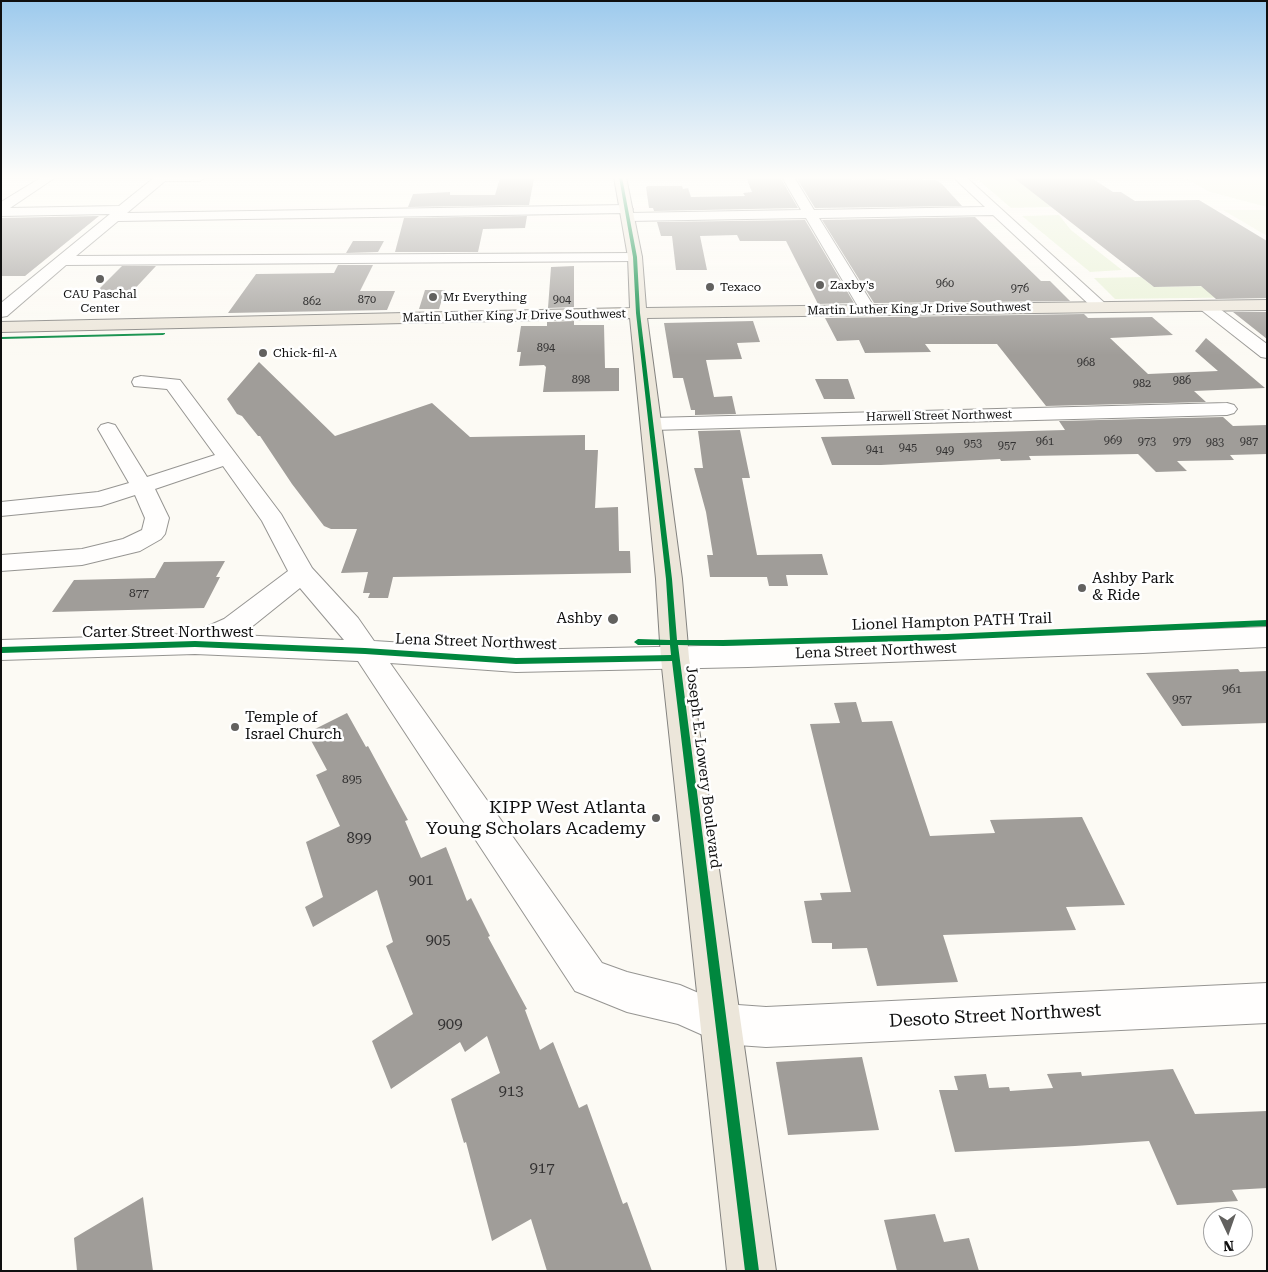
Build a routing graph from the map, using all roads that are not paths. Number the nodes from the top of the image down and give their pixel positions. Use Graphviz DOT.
graph roads {
  1 [pos="91,236"];
  2 [pos="631,236"];
  3 [pos="824,236"];
  4 [pos="1024,236"];
  5 [pos="635,257"];
  6 [pos="63,260"];
  7 [pos="1267,305"];
  8 [pos="1100,306"];
  9 [pos="1206,306"];
  10 [pos="868,310"];
  11 [pos="1,312"];
  12 [pos="638,313"];
  13 [pos="1,327"];
  14 [pos="1267,353"];
  15 [pos="142,382"];
  16 [pos="1227,409"];
  17 [pos="652,424"];
  18 [pos="108,429"];
  19 [pos="227,458"];
  20 [pos="142,486"];
  21 [pos="1,509"];
  22 [pos="1,563"];
  23 [pos="302,573"];
  24 [pos="1267,637"];
  25 [pos="195,644"];
  26 [pos="1,650"];
  27 [pos="365,651"];
  28 [pos="675,658"];
  29 [pos="1267,1003"];
  30 [pos="723,1024"];
  31 [pos="752,1271"];
  1 -- 6 [label="street"];
  2 -- 5 [label="main road, Joseph E. Lowery Boulevard"];
  3 -- 10 [label="street"];
  4 -- 8 [label="street"];
  5 -- 6 [label="street"];
  5 -- 12 [label="main road, Joseph E. Lowery Boulevard"];
  6 -- 11 [label="street"];
  7 -- 9 [label="main road, Martin Luther King Jr Drive Southwest"];
  8 -- 9 [label="main road, Martin Luther King Jr Drive Southwest"];
  8 -- 10 [label="main road, Martin Luther King Jr Drive Southwest"];
  9 -- 14 [label="street"];
  10 -- 12 [label="main road, Martin Luther King Jr Drive Southwest"];
  12 -- 13 [label="main road, Martin Luther King Jr Drive Southwest"];
  12 -- 17 [label="main road, Joseph E. Lowery Boulevard"];
  15 -- 19 [label="street"];
  16 -- 17 [label="street, Harwell Street Northwest"];
  17 -- 28 [label="main road, Joseph E. Lowery Boulevard"];
  18 -- 20 [label="street"];
  19 -- 20 [label="street"];
  19 -- 23 [label="street"];
  20 -- 21 [label="street"];
  20 -- 22 [label="street"];
  23 -- 25 [label="street"];
  23 -- 27 [label="street"];
  24 -- 28 [label="street, Lena Street Northwest"];
  25 -- 26 [label="street, Carter Street Northwest"];
  25 -- 27 [label="street, Carter Street Northwest"];
  27 -- 28 [label="street, Lena Street Northwest"];
  27 -- 30 [label="street"];
  28 -- 30 [label="main road, Joseph E. Lowery Boulevard"];
  29 -- 30 [label="street, Desoto Street Northwest"];
  30 -- 31 [label="main road, Joseph E. Lowery Boulevard"];
}
